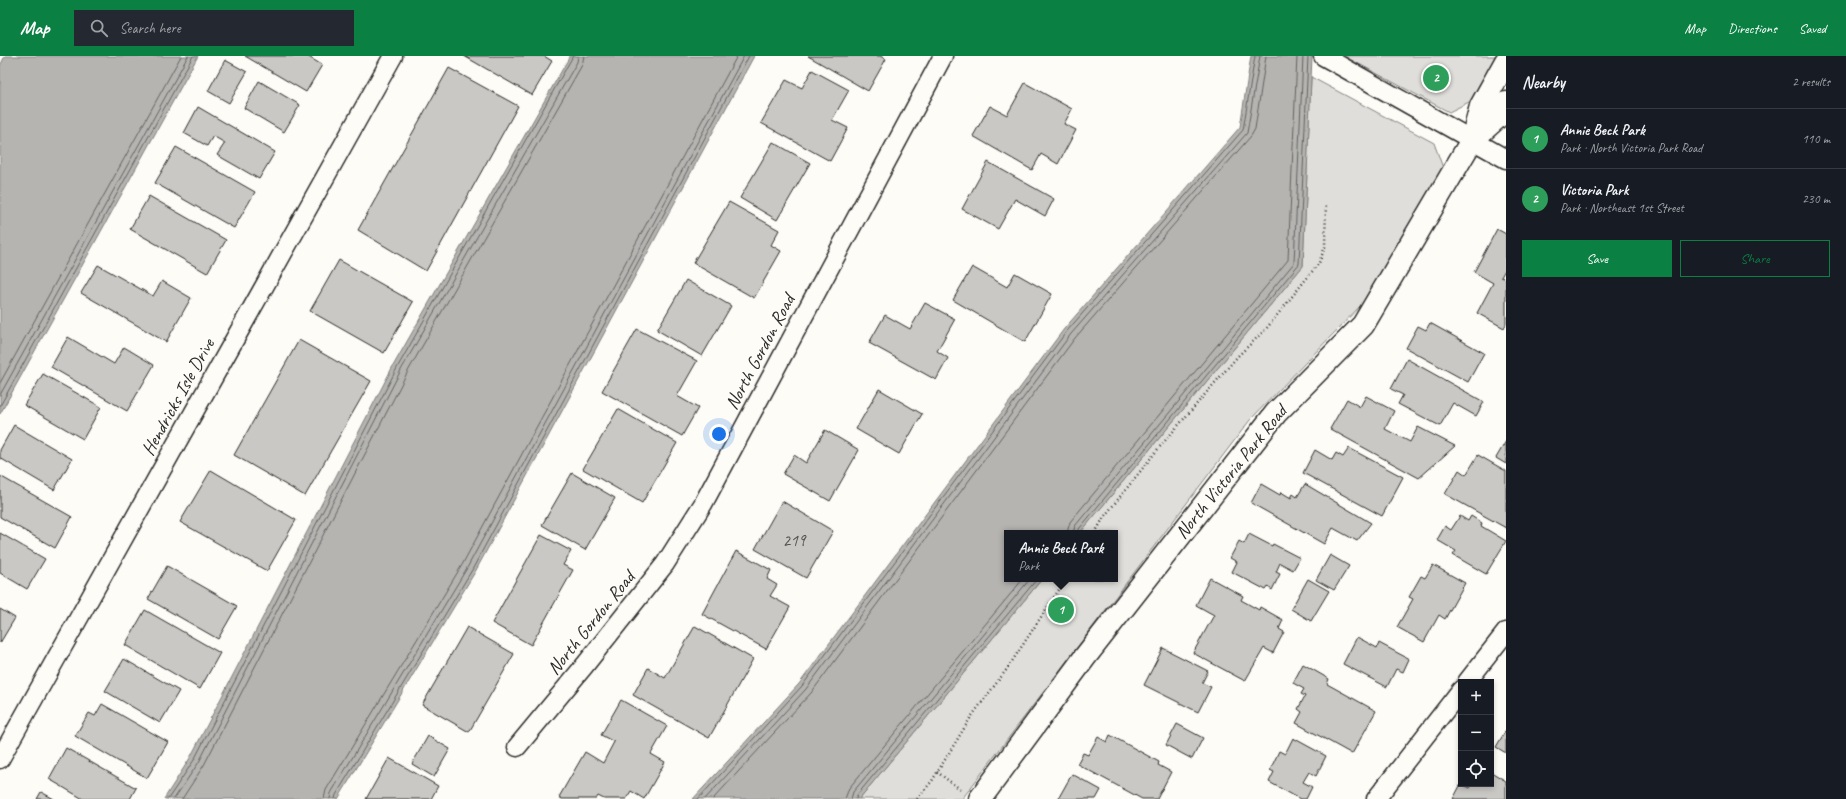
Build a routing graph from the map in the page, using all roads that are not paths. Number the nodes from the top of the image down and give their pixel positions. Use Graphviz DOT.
graph roads {
  1 [pos="392,56"];
  2 [pos="943,56"];
  3 [pos="1329,59"];
  4 [pos="1506,61"];
  5 [pos="1506,103"];
  6 [pos="1472,140"];
  7 [pos="1506,159"];
  8 [pos="1506,632"];
  9 [pos="1469,679"];
  10 [pos="1458,694"];
  11 [pos="517,747"];
  12 [pos="0,759"];
  13 [pos="980,799"];
  14 [pos="1376,799"];
  1 -- 12 [label="street, Hendricks Isle Drive"];
  2 -- 11 [label="street, North Gordon Road"];
  3 -- 6 [label="street"];
  4 -- 6 [label="street, North Victoria Park Road"];
  5 -- 6 [label="street, North Victoria Park Road"];
  6 -- 7 [label="street"];
  6 -- 13 [label="street, North Victoria Park Road"];
  8 -- 9 [label="street"];
  10 -- 14 [label="street"];
}
